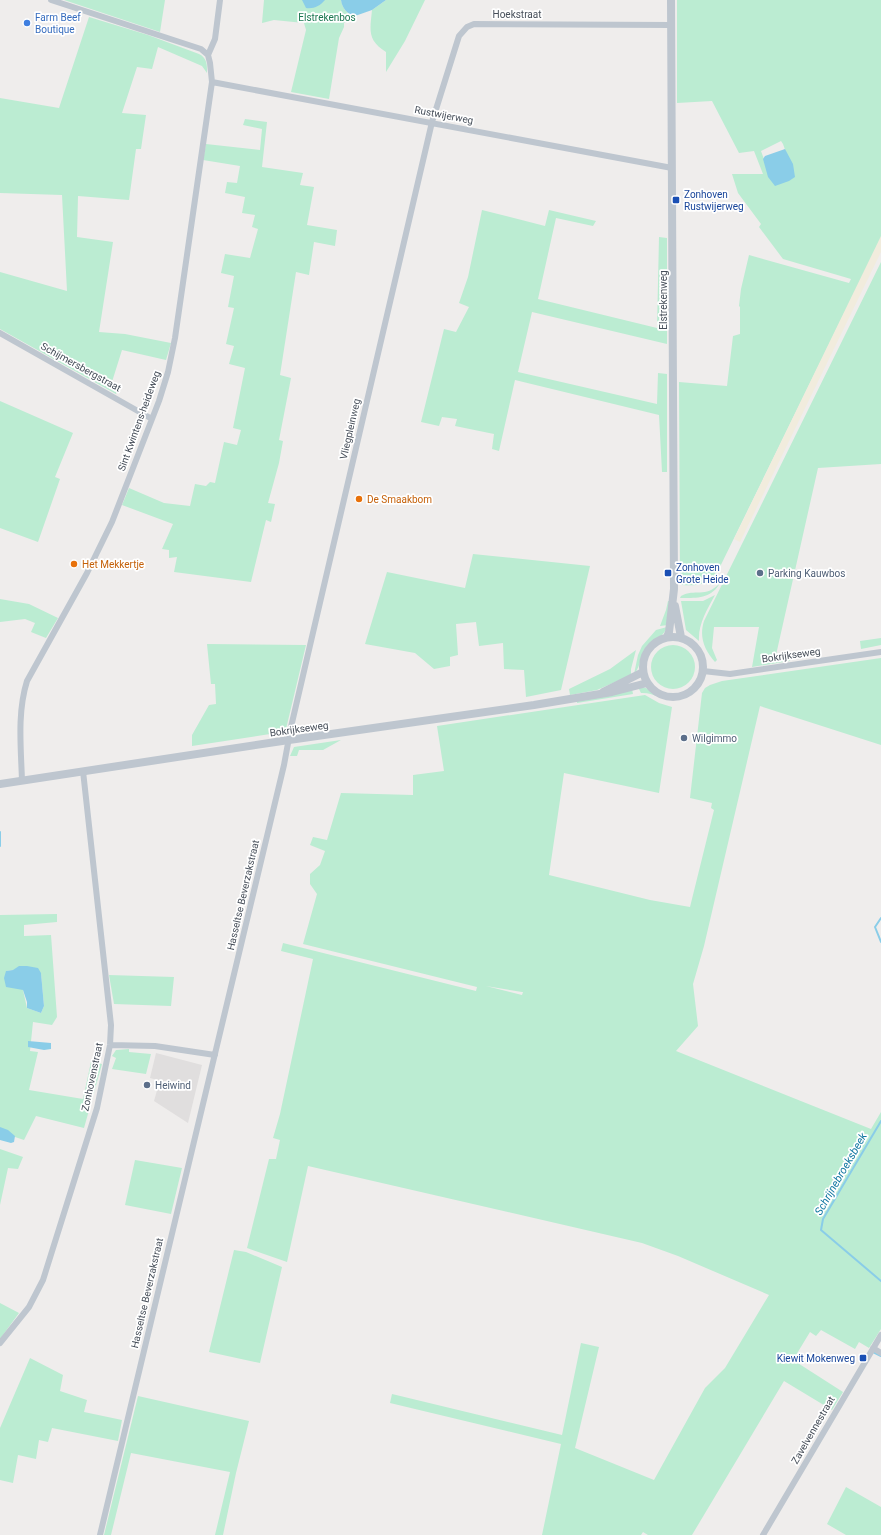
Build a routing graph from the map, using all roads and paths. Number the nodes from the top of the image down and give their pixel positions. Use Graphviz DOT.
graph roads {
  1 [pos="50,0"];
  2 [pos="220,0"];
  3 [pos="672,0"];
  4 [pos="671,25"];
  5 [pos="208,55"];
  6 [pos="212,82"];
  7 [pos="432,122"];
  8 [pos="672,168"];
  9 [pos="0,333"];
  10 [pos="152,419"];
  11 [pos="674,599"];
  12 [pos="667,637"];
  13 [pos="681,637"];
  14 [pos="881,652"];
  15 [pos="703,671"];
  16 [pos="643,672"];
  17 [pos="648,683"];
  18 [pos="601,693"];
  19 [pos="289,740"];
  20 [pos="83,772"];
  21 [pos="22,781"];
  22 [pos="0,784"];
  23 [pos="110,1045"];
  24 [pos="215,1055"];
  25 [pos="881,1335"];
  26 [pos="0,1343"];
  27 [pos="873,1348"];
  28 [pos="881,1353"];
  29 [pos="100,1535"];
  30 [pos="763,1535"];
  1 -- 5 [label="street"];
  2 -- 5 [label="street"];
  3 -- 4 [label="street, Elstrekenweg"];
  4 -- 7 [label="street, Hoekstraat"];
  4 -- 8 [label="street, Elstrekenweg"];
  5 -- 6 [label="street, Sint Kwintens-heideweg"];
  6 -- 7 [label="street, Rustwijerweg"];
  6 -- 10 [label="street, Sint Kwintens-heideweg"];
  7 -- 8 [label="street, Rustwijerweg"];
  7 -- 19 [label="street, Vliegpleinweg"];
  8 -- 11 [label="street, Elstrekenweg"];
  9 -- 10 [label="street, Schijmersbergstraat"];
  10 -- 21 [label="street, Sint Kwintens-heideweg"];
  11 -- 12 [label="street, Elstrekenweg"];
  11 -- 13 [label="street, Elstrekenweg"];
  12 -- 13 [label="street"];
  12 -- 16 [label="street"];
  13 -- 15 [label="street"];
  14 -- 15 [label="street, Bokrijkseweg"];
  15 -- 17 [label="street"];
  16 -- 17 [label="street"];
  16 -- 18 [label="street, Bokrijkseweg"];
  17 -- 18 [label="street, Bokrijkseweg"];
  18 -- 19 [label="street, Bokrijkseweg"];
  19 -- 20 [label="street, Bokrijkseweg"];
  19 -- 24 [label="street, Hasseltse Beverzakstraat"];
  20 -- 21 [label="street, Bokrijkseweg"];
  20 -- 23 [label="street, Zonhovenstraat"];
  21 -- 22 [label="street, Bokrijkseweg"];
  23 -- 24 [label="street"];
  23 -- 26 [label="street, Zonhovenstraat"];
  24 -- 29 [label="street, Hasseltse Beverzakstraat"];
  25 -- 27 [label="street, Zavelvennestraat"];
  27 -- 28 [label="street"];
  27 -- 30 [label="street, Zavelvennestraat"];
}
